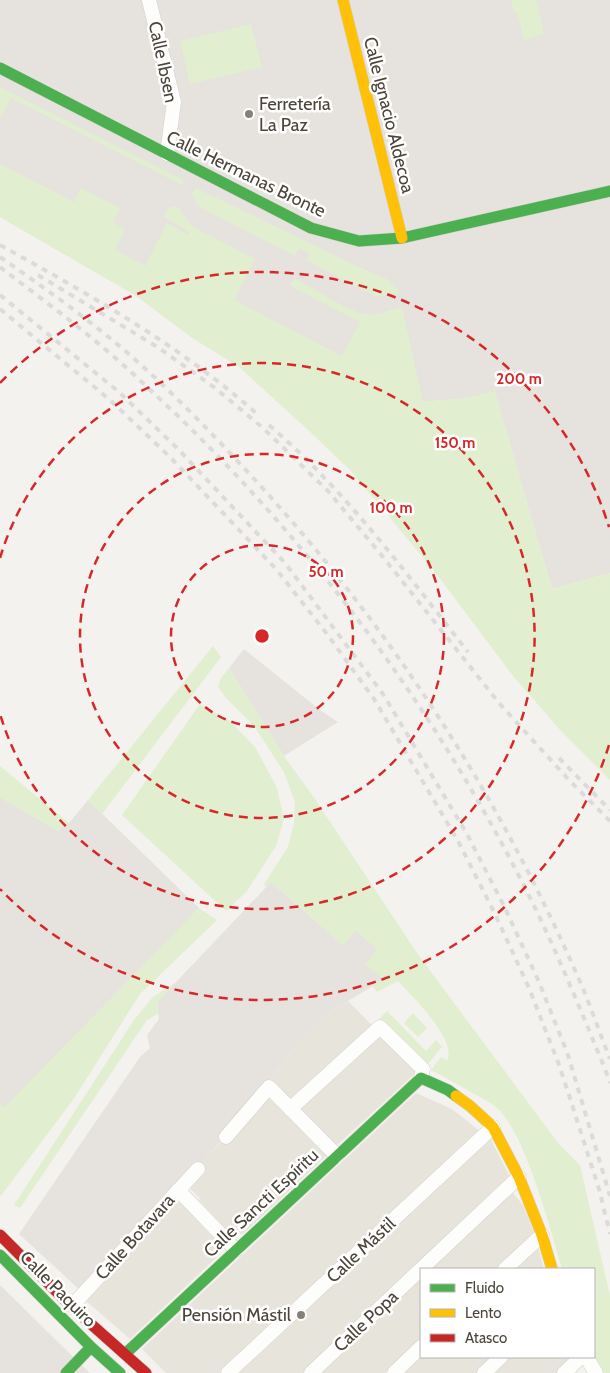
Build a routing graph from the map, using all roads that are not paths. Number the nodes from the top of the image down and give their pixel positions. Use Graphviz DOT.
graph roads {
  1 [pos="149,0"];
  2 [pos="342,0"];
  3 [pos="0,68"];
  4 [pos="167,154"];
  5 [pos="610,191"];
  6 [pos="402,238"];
  7 [pos="421,1078"];
  8 [pos="290,1109"];
  9 [pos="493,1127"];
  10 [pos="226,1136"];
  11 [pos="337,1156"];
  12 [pos="198,1169"];
  13 [pos="519,1177"];
  14 [pos="178,1190"];
  15 [pos="0,1235"];
  16 [pos="542,1235"];
  17 [pos="236,1250"];
  18 [pos="0,1255"];
  19 [pos="422,1268"];
  20 [pos="506,1268"];
  21 [pos="552,1268"];
  22 [pos="420,1270"];
  23 [pos="72,1306"];
  24 [pos="87,1320"];
  25 [pos="91,1347"];
  26 [pos="420,1348"];
  27 [pos="123,1353"];
  28 [pos="500,1358"];
  29 [pos="581,1358"];
  30 [pos="584,1358"];
  31 [pos="66,1373"];
  32 [pos="120,1373"];
  33 [pos="146,1373"];
  34 [pos="228,1373"];
  35 [pos="311,1373"];
  36 [pos="394,1373"];
  37 [pos="484,1373"];
  38 [pos="564,1373"];
  39 [pos="596,1373"];
  1 -- 4 [label="street, Calle Ibsen"];
  2 -- 6 [label="street, Calle Ignacio Aldecoa"];
  3 -- 4 [label="street, Calle Hermanas Bronte"];
  4 -- 6 [label="street, Calle Hermanas Bronte"];
  5 -- 6 [label="street, Calle Hermanas Bronte"];
  7 -- 8 [label="street"];
  7 -- 9 [label="street"];
  7 -- 11 [label="street, Calle Sancti Espíritu"];
  8 -- 10 [label="street"];
  8 -- 11 [label="street"];
  9 -- 13 [label="street"];
  9 -- 34 [label="street, Calle Mástil"];
  11 -- 17 [label="street, Calle Sancti Espíritu"];
  12 -- 14 [label="street, Calle Botavara"];
  13 -- 16 [label="street"];
  13 -- 19 [label="street, Calle Popa"];
  14 -- 17 [label="street"];
  14 -- 23 [label="street, Calle Botavara"];
  15 -- 23 [label="street, Calle Paquiro"];
  16 -- 20 [label="street"];
  16 -- 21 [label="street"];
  17 -- 27 [label="street, Calle Sancti Espíritu"];
  18 -- 25 [label="street, Calle Paquiro"];
  22 -- 35 [label="street, Calle Popa"];
  23 -- 24 [label="street, Calle Paquiro"];
  24 -- 25 [label="street"];
  24 -- 27 [label="street, Calle Paquiro"];
  25 -- 27 [label="street"];
  25 -- 31 [label="street"];
  25 -- 32 [label="street, Calle Paquiro"];
  26 -- 36 [label="street"];
  27 -- 33 [label="street, Calle Paquiro"];
  28 -- 37 [label="street"];
  29 -- 38 [label="street"];
  30 -- 39 [label="street"];
}
